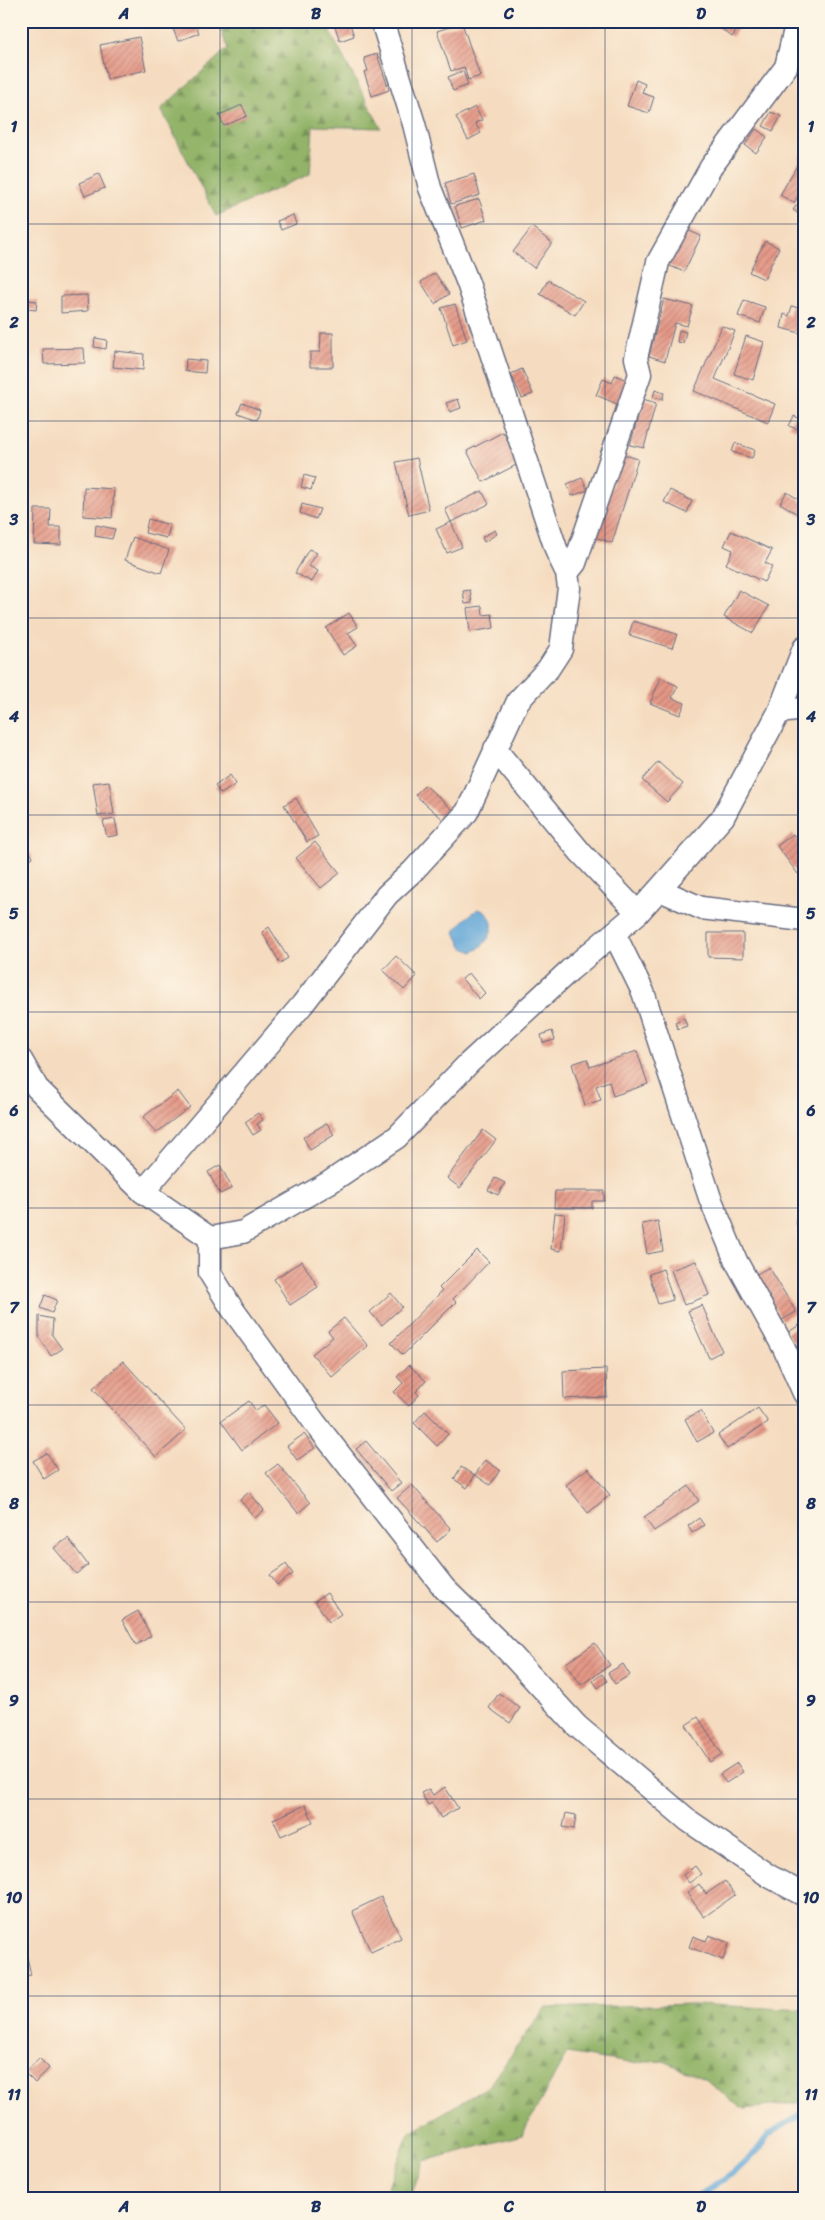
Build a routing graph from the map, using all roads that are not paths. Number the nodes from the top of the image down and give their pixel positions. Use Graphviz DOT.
graph roads {
  1 [pos="382,21"];
  2 [pos="797,21"];
  3 [pos="567,573"];
  4 [pos="804,648"];
  5 [pos="804,709"];
  6 [pos="780,712"];
  7 [pos="495,749"];
  8 [pos="660,890"];
  9 [pos="638,913"];
  10 [pos="804,920"];
  11 [pos="615,935"];
  12 [pos="21,1060"];
  13 [pos="143,1192"];
  14 [pos="210,1238"];
  15 [pos="804,1393"];
  16 [pos="804,1896"];
  1 -- 3 [label="street"];
  2 -- 3 [label="street"];
  3 -- 7 [label="street"];
  4 -- 6 [label="street"];
  5 -- 6 [label="street"];
  6 -- 8 [label="street"];
  7 -- 9 [label="street"];
  7 -- 13 [label="street"];
  8 -- 9 [label="street"];
  8 -- 10 [label="street"];
  9 -- 11 [label="street"];
  11 -- 14 [label="street"];
  11 -- 15 [label="street"];
  12 -- 13 [label="street"];
  13 -- 14 [label="street"];
  14 -- 16 [label="street"];
}
